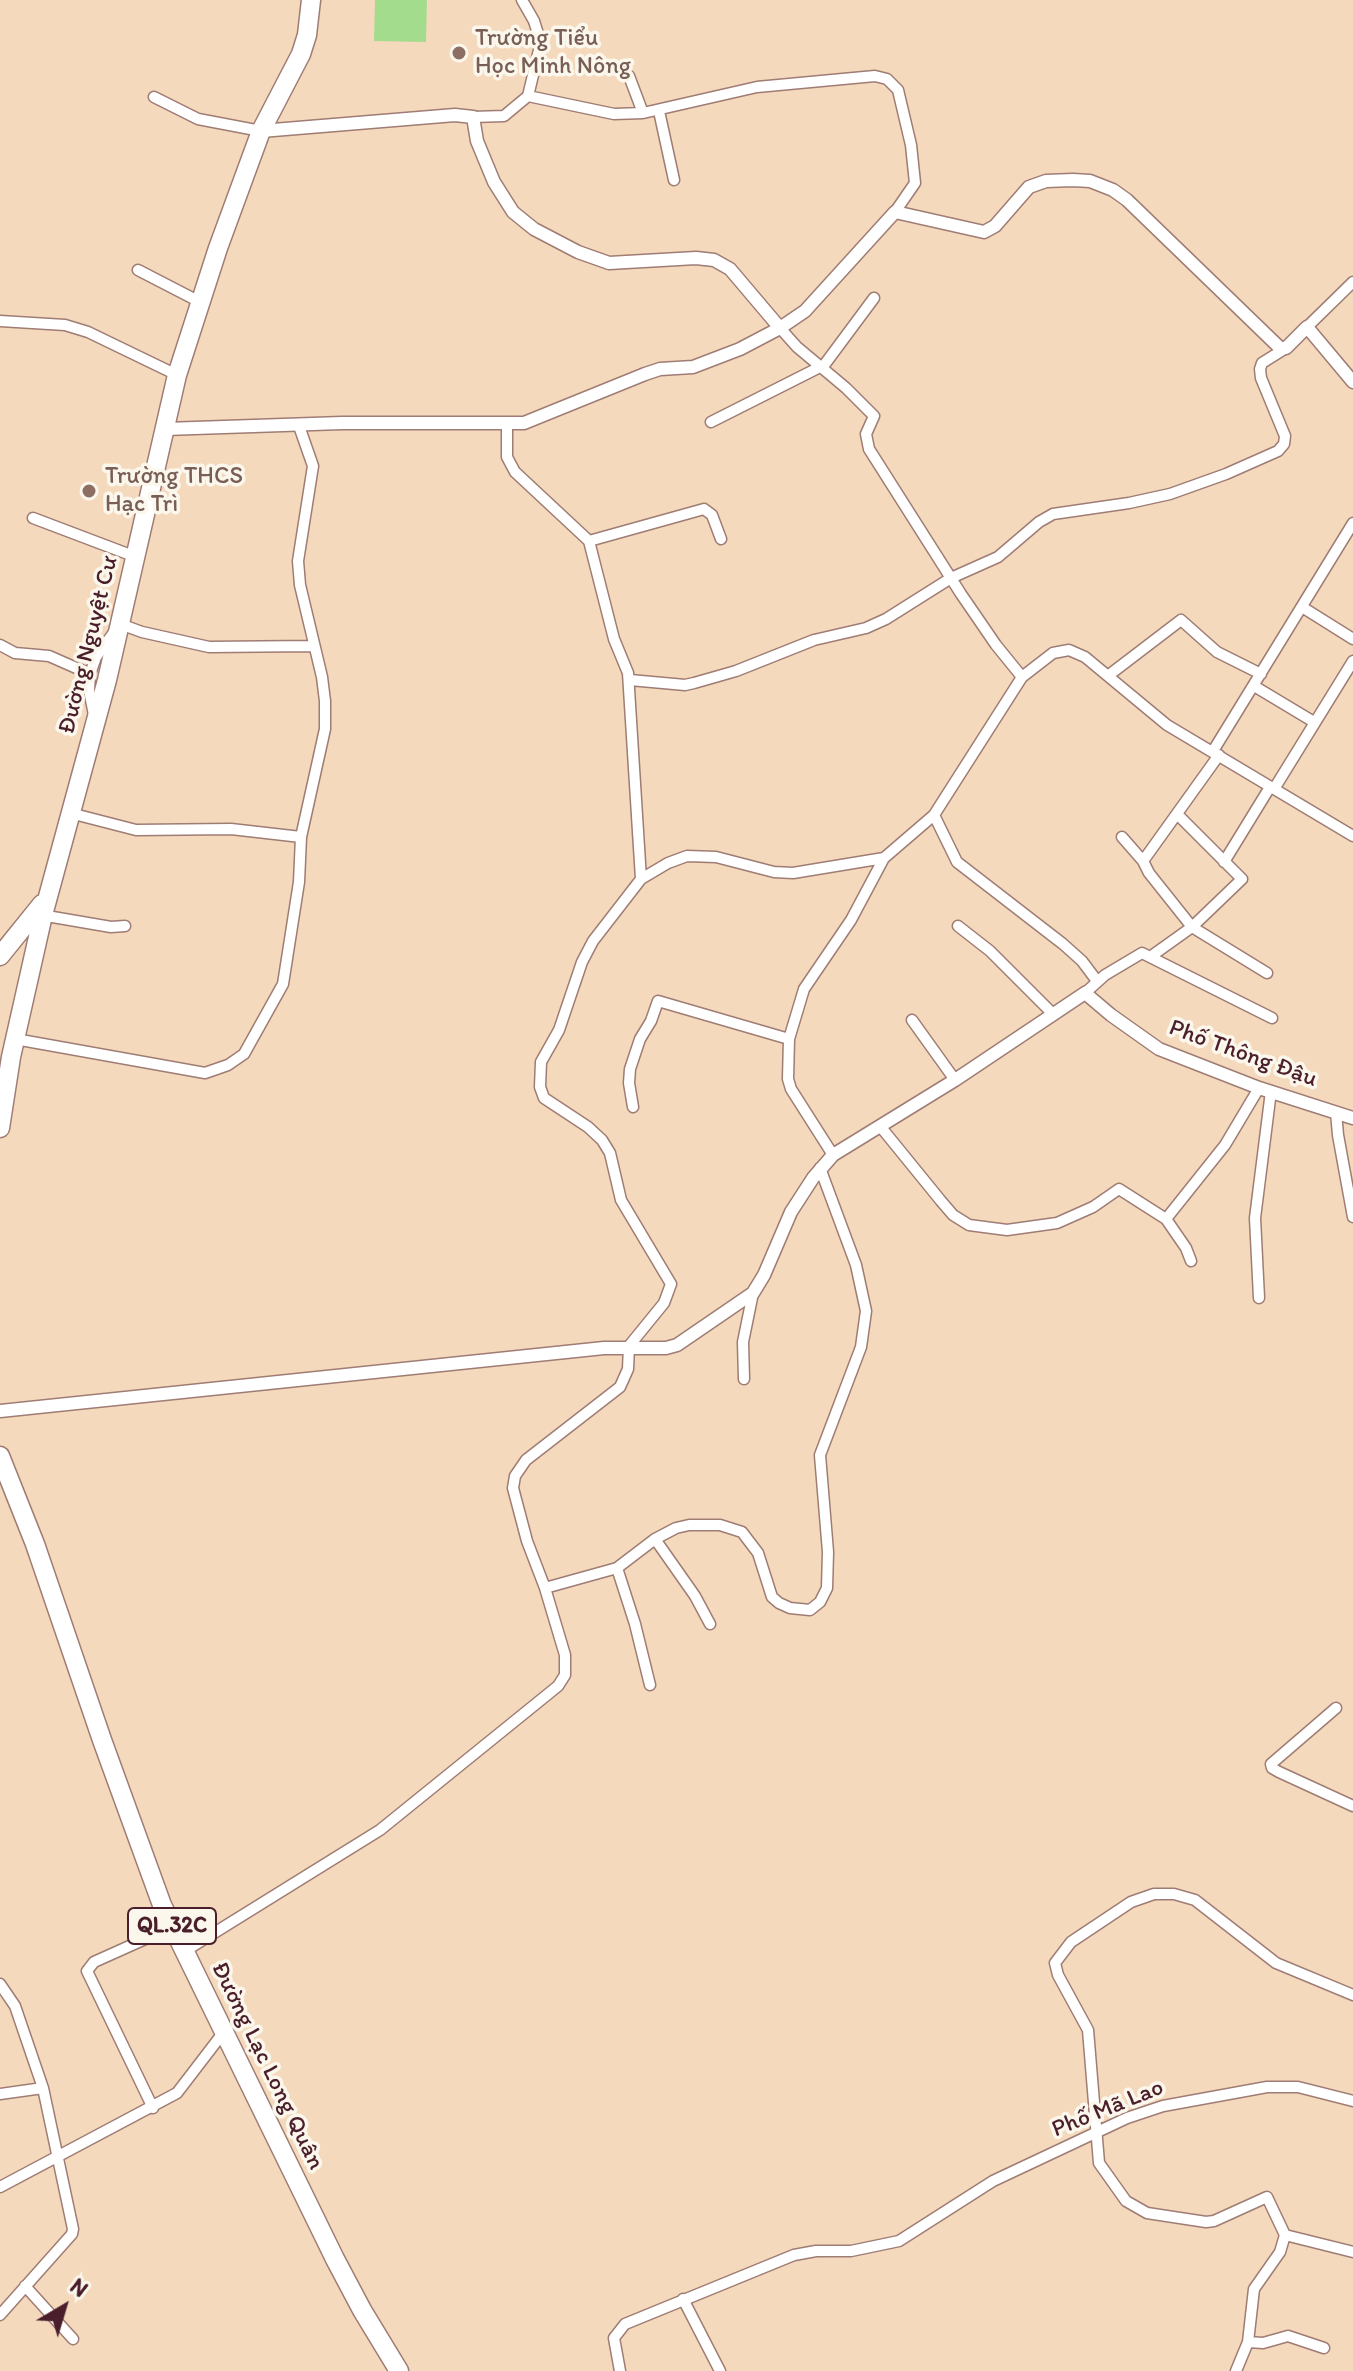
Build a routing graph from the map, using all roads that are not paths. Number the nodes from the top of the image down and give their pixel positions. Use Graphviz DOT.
graph roads {
  1 [pos="311,0"];
  2 [pos="522,0"];
  3 [pos="629,76"];
  4 [pos="528,96"];
  5 [pos="154,97"];
  6 [pos="659,111"];
  7 [pos="643,113"];
  8 [pos="473,117"];
  9 [pos="261,131"];
  10 [pos="674,180"];
  11 [pos="895,212"];
  12 [pos="138,270"];
  13 [pos="1353,282"];
  14 [pos="874,298"];
  15 [pos="200,302"];
  16 [pos="0,321"];
  17 [pos="1307,327"];
  18 [pos="780,328"];
  19 [pos="1286,348"];
  20 [pos="821,368"];
  21 [pos="177,375"];
  22 [pos="1353,382"];
  23 [pos="711,422"];
  24 [pos="507,423"];
  25 [pos="299,426"];
  26 [pos="165,429"];
  27 [pos="33,518"];
  28 [pos="1353,523"];
  29 [pos="721,539"];
  30 [pos="589,541"];
  31 [pos="136,557"];
  32 [pos="951,578"];
  33 [pos="1302,607"];
  34 [pos="120,624"];
  35 [pos="1353,639"];
  36 [pos="0,645"];
  37 [pos="313,646"];
  38 [pos="1353,661"];
  39 [pos="90,674"];
  40 [pos="1261,674"];
  41 [pos="1109,675"];
  42 [pos="1022,677"];
  43 [pos="630,680"];
  44 [pos="1254,686"];
  45 [pos="95,722"];
  46 [pos="1314,722"];
  47 [pos="1216,753"];
  48 [pos="1272,788"];
  49 [pos="70,813"];
  50 [pos="1177,814"];
  51 [pos="934,815"];
  52 [pos="1353,836"];
  53 [pos="301,837"];
  54 [pos="1122,837"];
  55 [pos="884,858"];
  56 [pos="1143,861"];
  57 [pos="1224,862"];
  58 [pos="641,879"];
  59 [pos="39,914"];
  60 [pos="125,926"];
  61 [pos="958,926"];
  62 [pos="1192,927"];
  63 [pos="0,956"];
  64 [pos="1150,957"];
  65 [pos="1267,973"];
  66 [pos="1097,981"];
  67 [pos="1085,993"];
  68 [pos="1053,1014"];
  69 [pos="1272,1018"];
  70 [pos="912,1020"];
  71 [pos="789,1039"];
  72 [pos="13,1048"];
  73 [pos="0,1080"];
  74 [pos="955,1080"];
  75 [pos="1265,1090"];
  76 [pos="633,1107"];
  77 [pos="1336,1112"];
  78 [pos="1353,1118"];
  79 [pos="880,1126"];
  80 [pos="0,1128"];
  81 [pos="833,1155"];
  82 [pos="820,1168"];
  83 [pos="1353,1217"];
  84 [pos="1166,1219"];
  85 [pos="1191,1261"];
  86 [pos="753,1293"];
  87 [pos="1259,1298"];
  88 [pos="629,1346"];
  89 [pos="744,1379"];
  90 [pos="0,1411"];
  91 [pos="0,1456"];
  92 [pos="655,1539"];
  93 [pos="617,1568"];
  94 [pos="545,1588"];
  95 [pos="710,1624"];
  96 [pos="650,1685"];
  97 [pos="1336,1708"];
  98 [pos="1353,1806"];
  99 [pos="172,1927"];
  100 [pos="185,1951"];
  101 [pos="0,1984"];
  102 [pos="1353,1995"];
  103 [pos="223,2033"];
  104 [pos="43,2088"];
  105 [pos="0,2094"];
  106 [pos="1353,2101"];
  107 [pos="153,2108"];
  108 [pos="1098,2131"];
  109 [pos="56,2155"];
  110 [pos="0,2187"];
  111 [pos="1285,2235"];
  112 [pos="1353,2252"];
  113 [pos="25,2286"];
  114 [pos="683,2299"];
  115 [pos="0,2315"];
  116 [pos="73,2339"];
  117 [pos="1248,2342"];
  118 [pos="1324,2348"];
  119 [pos="399,2371"];
  120 [pos="620,2371"];
  121 [pos="720,2371"];
  122 [pos="1236,2371"];
  1 -- 9 [label="highway, Đường Nguyệt Cư"];
  2 -- 4 [label="street"];
  3 -- 7 [label="street"];
  4 -- 7 [label="street"];
  4 -- 8 [label="street"];
  5 -- 9 [label="street"];
  6 -- 7 [label="street"];
  6 -- 10 [label="street"];
  6 -- 11 [label="street"];
  8 -- 9 [label="street"];
  8 -- 18 [label="street"];
  9 -- 15 [label="highway, Đường Nguyệt Cư"];
  11 -- 18 [label="street"];
  11 -- 19 [label="street"];
  12 -- 15 [label="street"];
  13 -- 17 [label="street"];
  14 -- 20 [label="street"];
  15 -- 21 [label="highway, Đường Nguyệt Cư"];
  16 -- 21 [label="street"];
  17 -- 19 [label="street"];
  17 -- 22 [label="street"];
  18 -- 20 [label="street"];
  18 -- 24 [label="street"];
  19 -- 32 [label="street"];
  20 -- 23 [label="street"];
  20 -- 32 [label="street"];
  21 -- 26 [label="highway, Đường Nguyệt Cư"];
  24 -- 25 [label="street"];
  24 -- 30 [label="street"];
  25 -- 26 [label="street"];
  25 -- 37 [label="street"];
  26 -- 31 [label="highway, Đường Nguyệt Cư"];
  27 -- 31 [label="street"];
  28 -- 33 [label="street"];
  29 -- 30 [label="street"];
  30 -- 43 [label="street"];
  31 -- 34 [label="highway, Đường Nguyệt Cư"];
  32 -- 42 [label="street"];
  32 -- 43 [label="street"];
  33 -- 35 [label="street"];
  33 -- 40 [label="street"];
  34 -- 37 [label="street"];
  34 -- 39 [label="street"];
  34 -- 45 [label="highway, Đường Nguyệt Cư"];
  36 -- 39 [label="street"];
  37 -- 53 [label="street"];
  38 -- 46 [label="street"];
  39 -- 45 [label="street"];
  40 -- 41 [label="street"];
  40 -- 44 [label="street"];
  41 -- 42 [label="street"];
  41 -- 47 [label="street"];
  42 -- 51 [label="street"];
  43 -- 58 [label="street"];
  44 -- 46 [label="street"];
  44 -- 47 [label="street"];
  45 -- 49 [label="highway, Đường Nguyệt Cư"];
  46 -- 48 [label="street"];
  47 -- 48 [label="street"];
  47 -- 50 [label="street"];
  48 -- 52 [label="street"];
  48 -- 57 [label="street"];
  49 -- 53 [label="street"];
  49 -- 59 [label="highway, Đường Nguyệt Cư"];
  50 -- 56 [label="street"];
  50 -- 57 [label="street"];
  51 -- 55 [label="street"];
  51 -- 66 [label="street"];
  53 -- 72 [label="street"];
  54 -- 56 [label="street"];
  55 -- 58 [label="street"];
  55 -- 71 [label="street"];
  56 -- 62 [label="street"];
  57 -- 62 [label="street"];
  58 -- 88 [label="street"];
  59 -- 60 [label="street"];
  59 -- 63 [label="highway"];
  59 -- 72 [label="highway, Đường Nguyệt Cư"];
  61 -- 68 [label="street"];
  62 -- 64 [label="street"];
  62 -- 65 [label="street"];
  64 -- 66 [label="street"];
  64 -- 69 [label="street"];
  66 -- 67 [label="street"];
  67 -- 68 [label="street"];
  67 -- 75 [label="street, Phố Thông Đậu"];
  68 -- 74 [label="street"];
  70 -- 74 [label="street"];
  71 -- 76 [label="street"];
  71 -- 81 [label="street"];
  72 -- 73 [label="highway"];
  72 -- 80 [label="highway, Đường Nguyệt Cư"];
  74 -- 79 [label="street"];
  75 -- 77 [label="street, Phố Thông Đậu"];
  75 -- 84 [label="street"];
  75 -- 87 [label="street"];
  77 -- 78 [label="street, Phố Thông Đậu"];
  77 -- 83 [label="street"];
  79 -- 81 [label="street"];
  79 -- 84 [label="street"];
  81 -- 82 [label="street"];
  82 -- 86 [label="street"];
  82 -- 92 [label="street"];
  84 -- 85 [label="street"];
  86 -- 88 [label="street"];
  86 -- 89 [label="street"];
  88 -- 90 [label="street"];
  88 -- 94 [label="street"];
  91 -- 99 [label="highway, Đường Lạc Long Quân / QL.32C"];
  92 -- 93 [label="street"];
  92 -- 95 [label="street"];
  93 -- 94 [label="street"];
  93 -- 96 [label="street"];
  94 -- 100 [label="street"];
  97 -- 98 [label="street"];
  99 -- 100 [label="highway, Đường Lạc Long Quân / QL.32C"];
  99 -- 107 [label="street"];
  100 -- 103 [label="highway, Đường Lạc Long Quân / QL.32C"];
  101 -- 104 [label="street"];
  102 -- 108 [label="street"];
  103 -- 107 [label="street"];
  103 -- 119 [label="highway, Đường Lạc Long Quân / QL.32C"];
  104 -- 105 [label="street"];
  104 -- 109 [label="street"];
  106 -- 108 [label="street, Phố Mã Lao"];
  107 -- 109 [label="street"];
  108 -- 111 [label="street"];
  108 -- 114 [label="street, Phố Mã Lao"];
  109 -- 110 [label="street"];
  109 -- 113 [label="street"];
  111 -- 112 [label="street"];
  111 -- 117 [label="street"];
  113 -- 115 [label="street"];
  113 -- 116 [label="street"];
  114 -- 120 [label="street"];
  114 -- 121 [label="street"];
  117 -- 118 [label="street"];
  117 -- 122 [label="street"];
}
